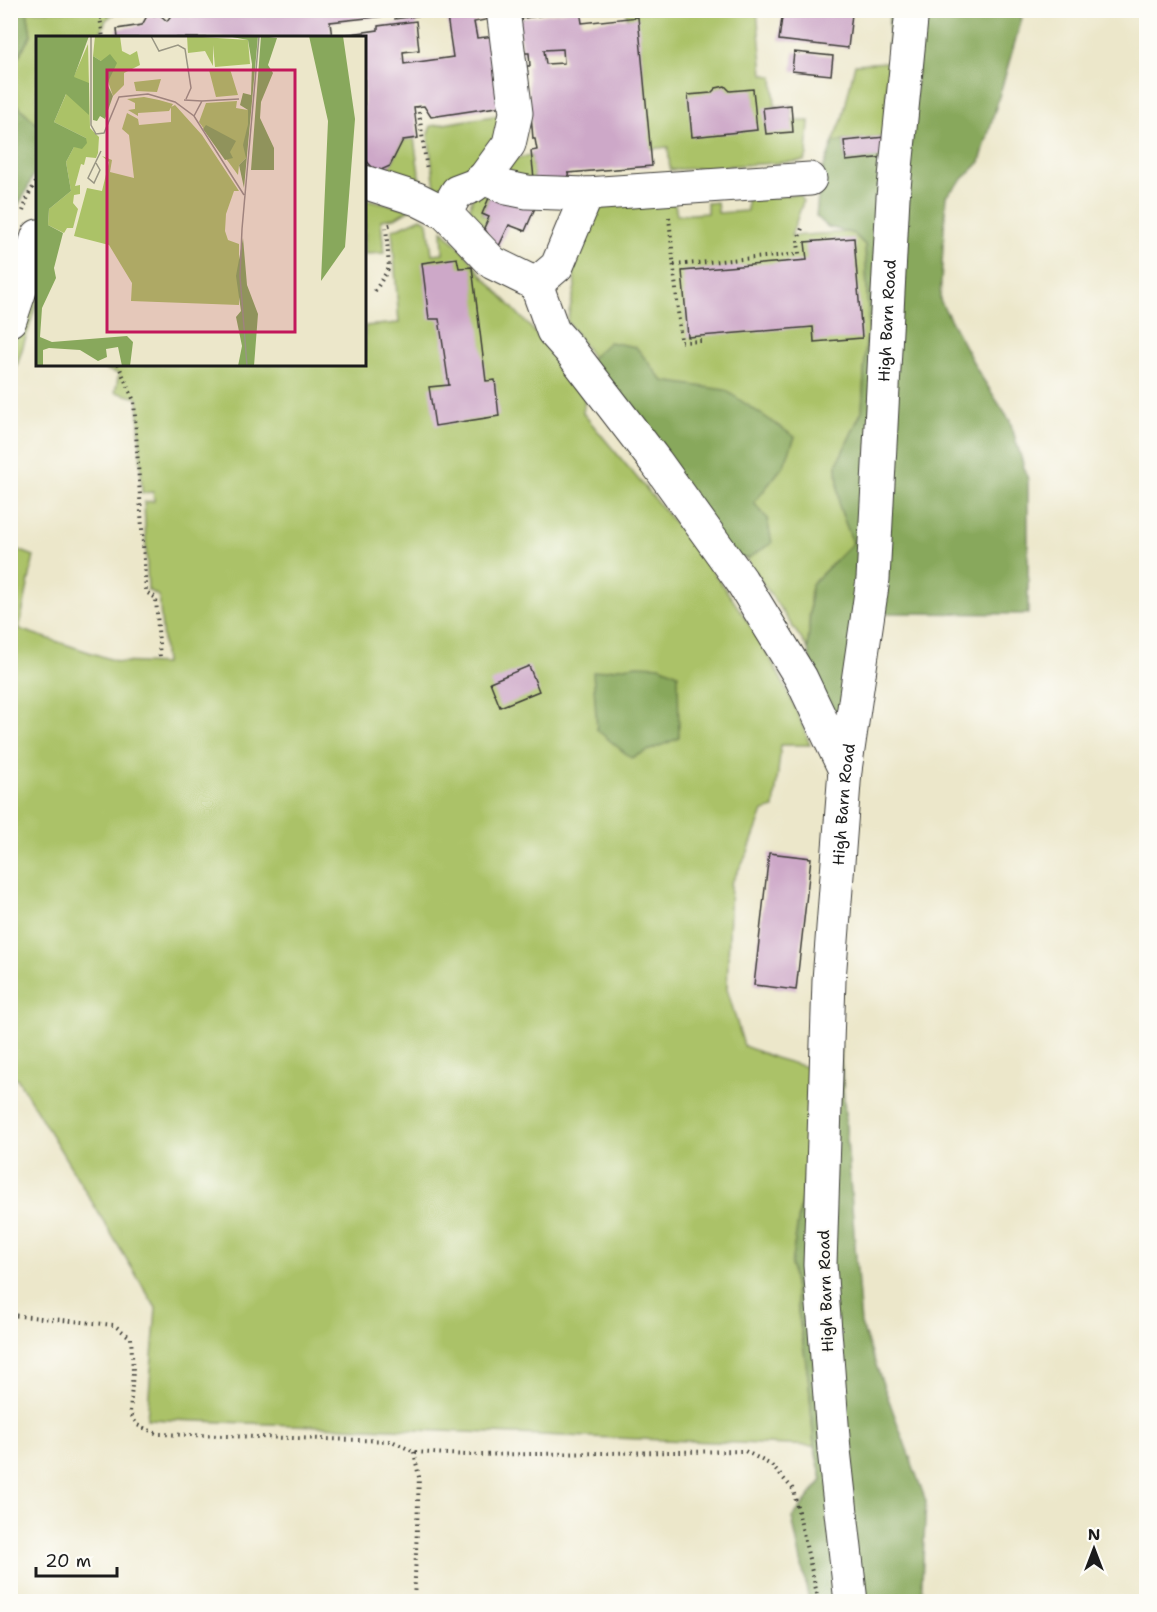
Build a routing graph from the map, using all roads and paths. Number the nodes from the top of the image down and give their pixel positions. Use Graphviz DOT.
graph roads {
  1 [pos="99,10"];
  2 [pos="142,10"];
  3 [pos="503,10"];
  4 [pos="912,10"];
  5 [pos="100,18"];
  6 [pos="102,36"];
  7 [pos="484,178"];
  8 [pos="810,179"];
  9 [pos="366,183"];
  10 [pos="666,189"];
  11 [pos="587,194"];
  12 [pos="445,213"];
  13 [pos="802,228"];
  14 [pos="36,242"];
  15 [pos="674,265"];
  16 [pos="536,284"];
  17 [pos="10,320"];
  18 [pos="701,340"];
  19 [pos="10,353"];
  20 [pos="10,363"];
  21 [pos="119,366"];
  22 [pos="160,659"];
  23 [pos="845,770"];
  24 [pos="10,1315"];
  25 [pos="414,1452"];
  26 [pos="414,1602"];
  27 [pos="819,1602"];
  28 [pos="851,1602"];
  1 -- 5 [label="path"];
  2 -- 5 [label="path"];
  3 -- 7 [label="street"];
  4 -- 23 [label="street, High Barn Road"];
  5 -- 6 [label="path"];
  7 -- 11 [label="street"];
  7 -- 12 [label="street"];
  8 -- 10 [label="street"];
  9 -- 12 [label="street"];
  10 -- 11 [label="street"];
  10 -- 15 [label="path"];
  11 -- 16 [label="street"];
  12 -- 16 [label="street"];
  13 -- 15 [label="path"];
  14 -- 17 [label="street"];
  15 -- 18 [label="path"];
  16 -- 23 [label="street"];
  19 -- 20 [label="path"];
  21 -- 22 [label="path"];
  23 -- 28 [label="street, High Barn Road"];
  24 -- 25 [label="path"];
  25 -- 26 [label="path"];
  25 -- 27 [label="path"];
}
